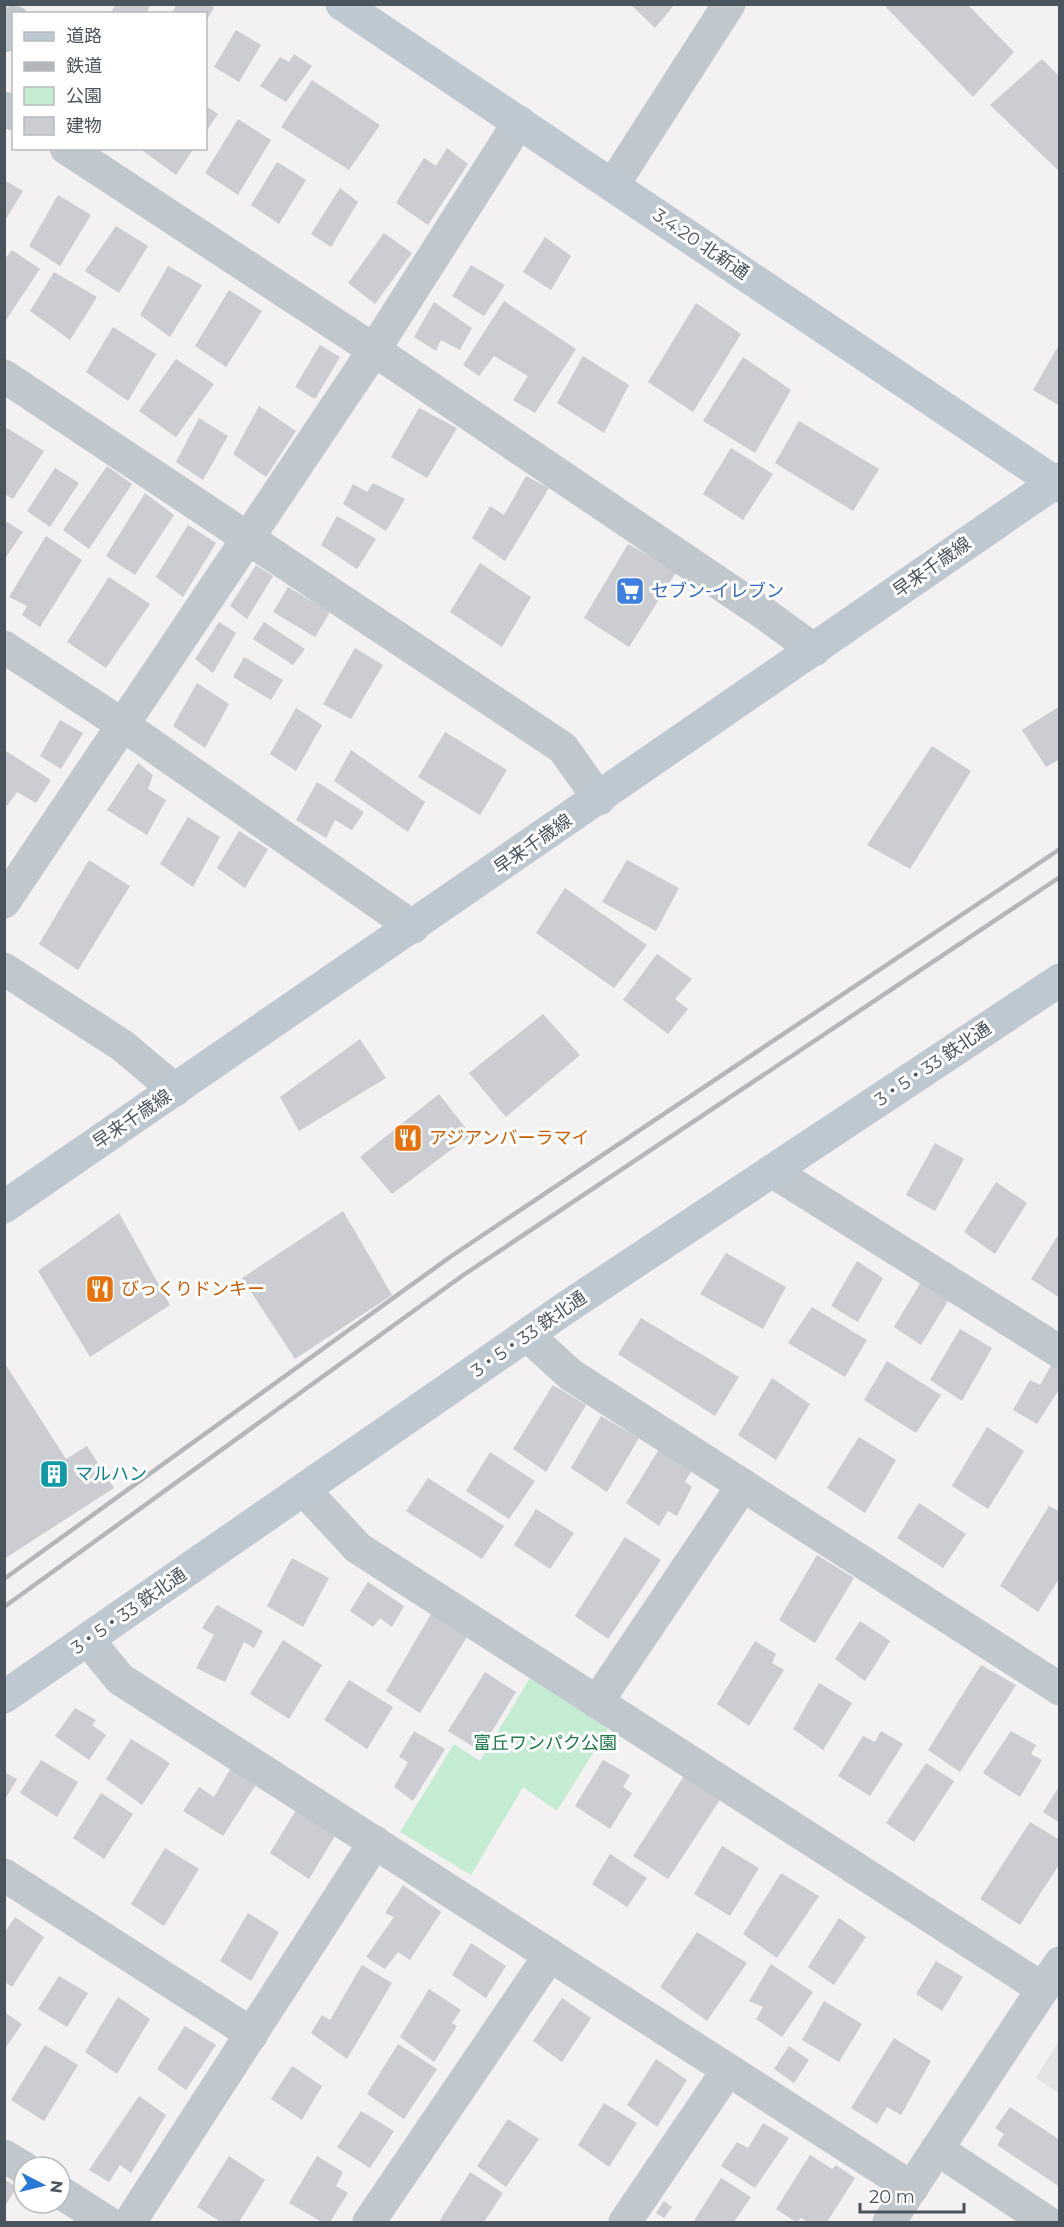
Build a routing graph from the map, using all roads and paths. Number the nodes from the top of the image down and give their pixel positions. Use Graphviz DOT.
graph roads {
  1 [pos="342,4"];
  2 [pos="729,4"];
  3 [pos="519,122"];
  4 [pos="69,150"];
  5 [pos="613,185"];
  6 [pos="374,350"];
  7 [pos="4,375"];
  8 [pos="1058,482"];
  9 [pos="248,539"];
  10 [pos="4,647"];
  11 [pos="814,650"];
  12 [pos="123,725"];
  13 [pos="599,799"];
  14 [pos="4,903"];
  15 [pos="413,927"];
  16 [pos="4,969"];
  17 [pos="1059,980"];
  18 [pos="176,1090"];
  19 [pos="772,1171"];
  20 [pos="4,1207"];
  21 [pos="527,1335"];
  22 [pos="1059,1352"];
  23 [pos="743,1485"];
  24 [pos="304,1490"];
  25 [pos="88,1640"];
  26 [pos="1059,1689"];
  27 [pos="4,1697"];
  28 [pos="597,1702"];
  29 [pos="375,1842"];
  30 [pos="4,1875"];
  31 [pos="550,1955"];
  32 [pos="1051,1976"];
  33 [pos="252,2034"];
  34 [pos="728,2070"];
  35 [pos="938,2149"];
  36 [pos="912,2188"];
  37 [pos="72,2200"];
  38 [pos="107,2223"];
  39 [pos="130,2223"];
  40 [pos="369,2223"];
  41 [pos="625,2223"];
  42 [pos="889,2223"];
  43 [pos="1047,2223"];
  1 -- 3 [label="street, 3.4.20 北新通"];
  2 -- 5 [label="street"];
  3 -- 5 [label="street, 3.4.20 北新通"];
  3 -- 6 [label="street"];
  4 -- 6 [label="street"];
  5 -- 8 [label="street, 3.4.20 北新通"];
  6 -- 9 [label="street"];
  6 -- 11 [label="street"];
  7 -- 9 [label="street"];
  8 -- 11 [label="street, 早来千歳線"];
  9 -- 12 [label="street"];
  9 -- 13 [label="street"];
  10 -- 12 [label="street"];
  11 -- 13 [label="street, 早来千歳線"];
  12 -- 14 [label="street"];
  12 -- 15 [label="street"];
  13 -- 15 [label="street, 早来千歳線"];
  15 -- 18 [label="street, 早来千歳線"];
  16 -- 18 [label="street"];
  17 -- 19 [label="street, 3・5・33 鉄北通"];
  18 -- 20 [label="street, 早来千歳線"];
  19 -- 21 [label="street, 3・5・33 鉄北通"];
  19 -- 22 [label="street"];
  21 -- 23 [label="street"];
  21 -- 24 [label="street, 3・5・33 鉄北通"];
  23 -- 26 [label="street"];
  23 -- 28 [label="street"];
  24 -- 25 [label="street, 3・5・33 鉄北通"];
  24 -- 28 [label="street"];
  25 -- 27 [label="street, 3・5・33 鉄北通"];
  25 -- 29 [label="street"];
  28 -- 32 [label="street"];
  29 -- 31 [label="street"];
  29 -- 33 [label="street"];
  30 -- 33 [label="street"];
  31 -- 34 [label="street"];
  31 -- 40 [label="street"];
  32 -- 35 [label="street"];
  33 -- 39 [label="street"];
  34 -- 36 [label="street"];
  34 -- 41 [label="street"];
  35 -- 36 [label="street"];
  35 -- 43 [label="street"];
  36 -- 42 [label="street"];
  37 -- 38 [label="street"];
}
